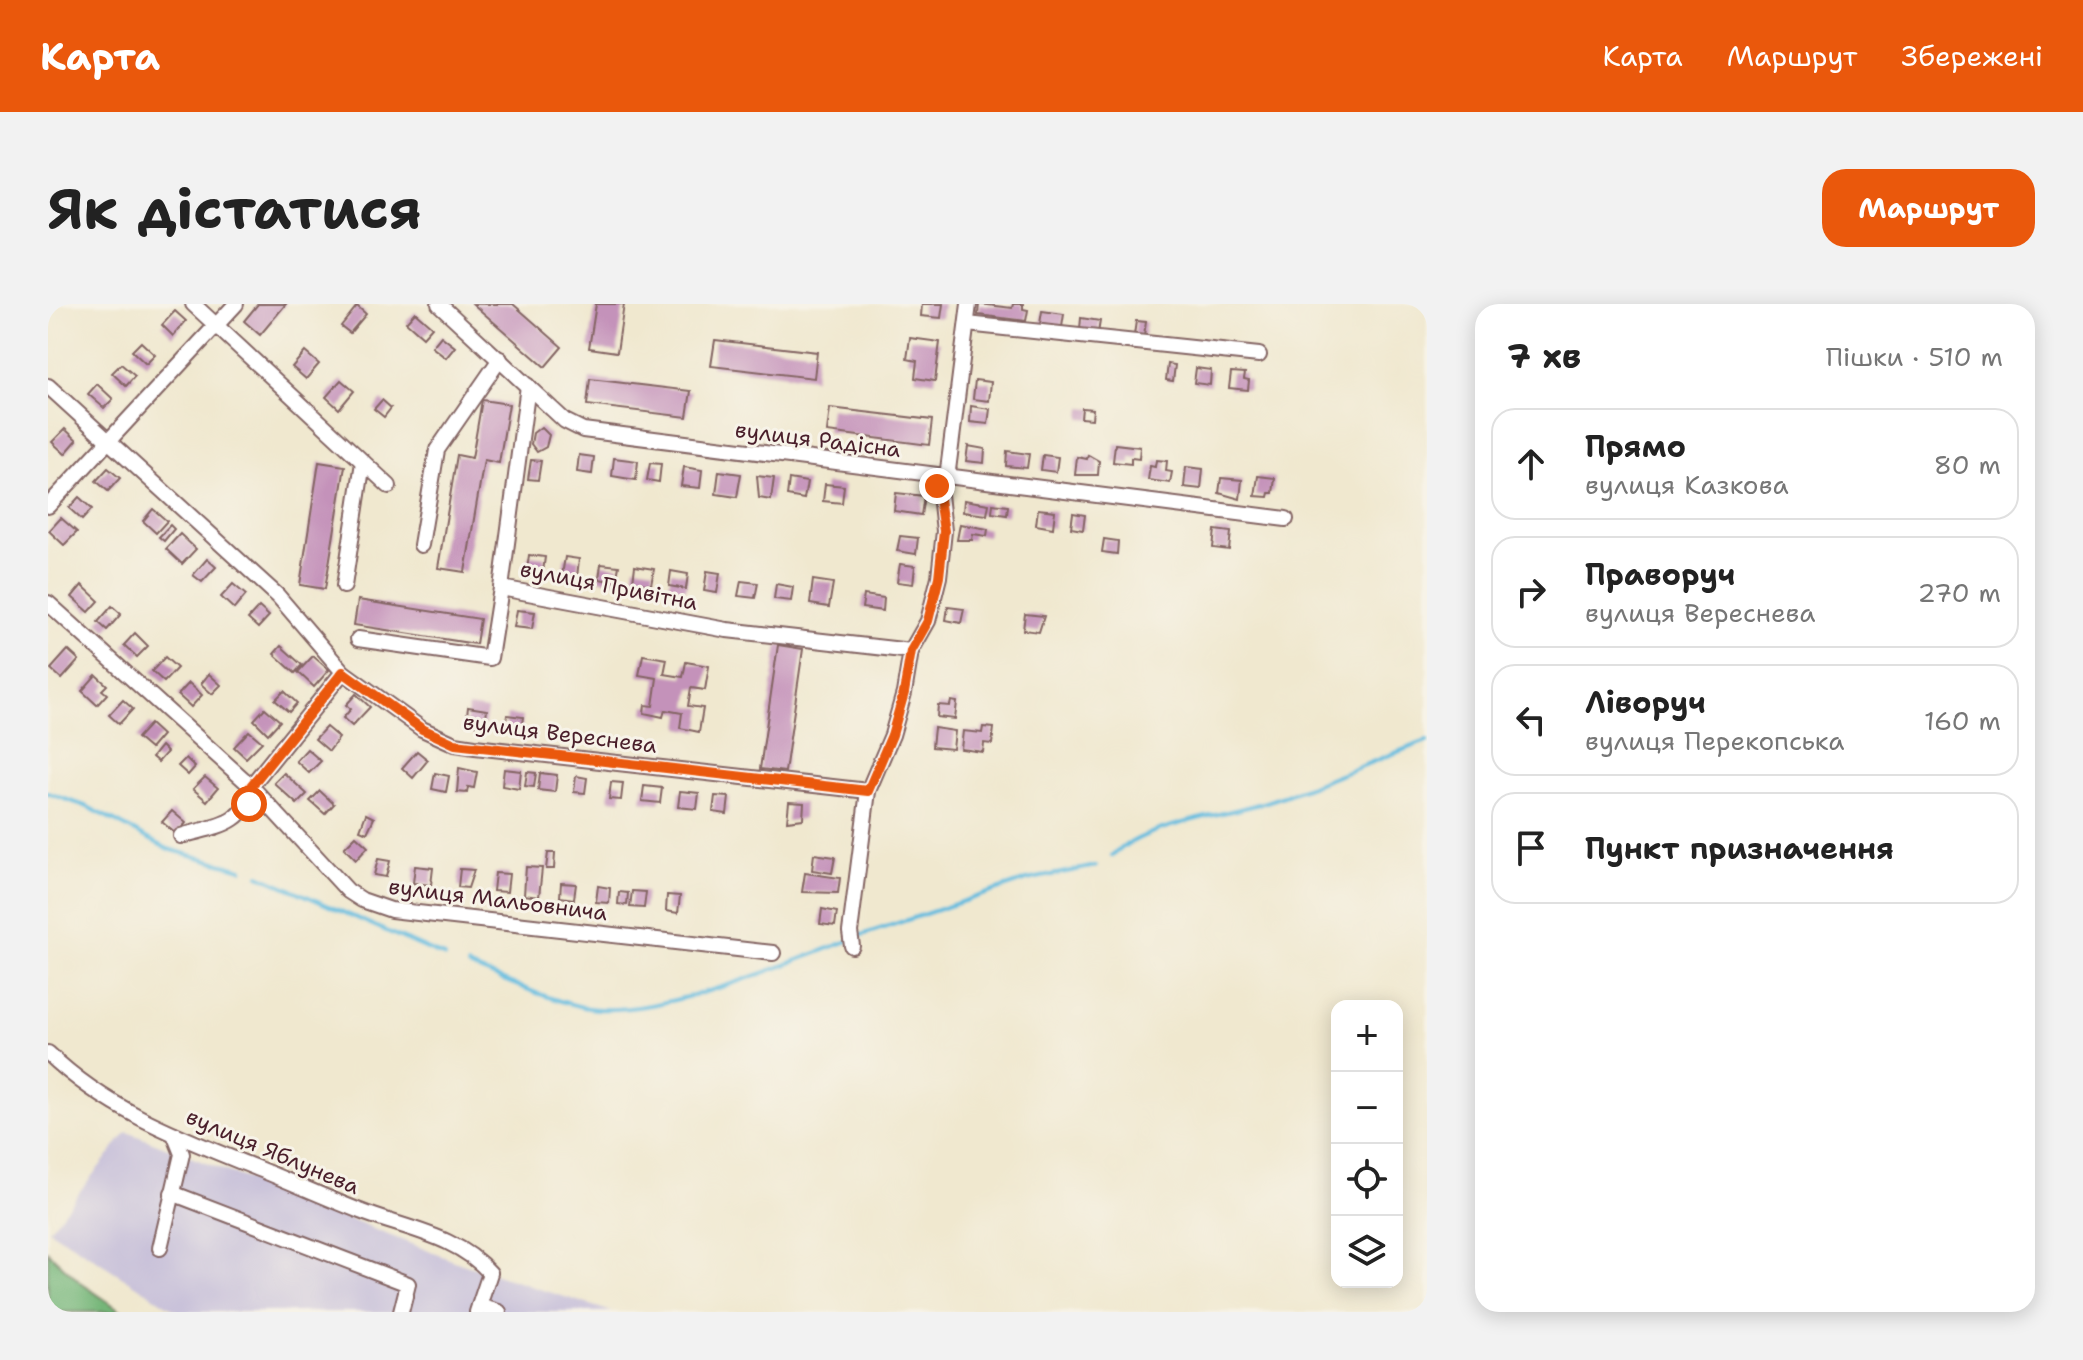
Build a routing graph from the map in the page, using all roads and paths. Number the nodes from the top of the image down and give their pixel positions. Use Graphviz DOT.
graph roads {
  1 [pos="193,304"];
  2 [pos="236,304"];
  3 [pos="439,304"];
  4 [pos="969,304"];
  5 [pos="967,324"];
  6 [pos="216,326"];
  7 [pos="1259,355"];
  8 [pos="500,359"];
  9 [pos="48,386"];
  10 [pos="528,386"];
  11 [pos="107,441"];
  12 [pos="363,462"];
  13 [pos="942,477"];
  14 [pos="389,486"];
  15 [pos="48,506"];
  16 [pos="1286,519"];
  17 [pos="421,545"];
  18 [pos="344,586"];
  19 [pos="501,588"];
  20 [pos="48,603"];
  21 [pos="358,639"];
  22 [pos="911,651"];
  23 [pos="343,672"];
  24 [pos="251,786"];
  25 [pos="868,791"];
  26 [pos="181,836"];
  27 [pos="851,939"];
  28 [pos="773,953"];
  29 [pos="48,1053"];
  30 [pos="174,1134"];
  31 [pos="172,1193"];
  32 [pos="160,1248"];
  33 [pos="478,1309"];
  34 [pos="401,1312"];
  35 [pos="499,1312"];
  1 -- 6 [label="street"];
  2 -- 6 [label="street"];
  3 -- 8 [label="street, вулиця Радісна"];
  4 -- 5 [label="street"];
  5 -- 7 [label="street"];
  5 -- 13 [label="street"];
  6 -- 11 [label="street"];
  6 -- 12 [label="street"];
  8 -- 10 [label="street, вулиця Радісна"];
  8 -- 17 [label="street"];
  9 -- 11 [label="street, вулиця Вереснева"];
  10 -- 13 [label="street, вулиця Радісна"];
  10 -- 19 [label="street, вулиця Привітна"];
  11 -- 15 [label="street"];
  11 -- 23 [label="street, вулиця Вереснева"];
  12 -- 14 [label="street"];
  12 -- 18 [label="street"];
  13 -- 16 [label="street, вулиця Радісна"];
  13 -- 22 [label="street"];
  19 -- 21 [label="street"];
  19 -- 22 [label="street, вулиця Привітна"];
  20 -- 24 [label="street, вулиця Мальовнича"];
  22 -- 25 [label="street"];
  23 -- 24 [label="street"];
  23 -- 25 [label="street, вулиця Вереснева"];
  24 -- 26 [label="street"];
  24 -- 28 [label="street, вулиця Мальовнича"];
  25 -- 27 [label="street"];
  29 -- 30 [label="street, вулиця Яблунева"];
  30 -- 31 [label="street"];
  30 -- 33 [label="street, вулиця Яблунева"];
  31 -- 32 [label="street"];
  31 -- 34 [label="street"];
  33 -- 35 [label="street"];
}
